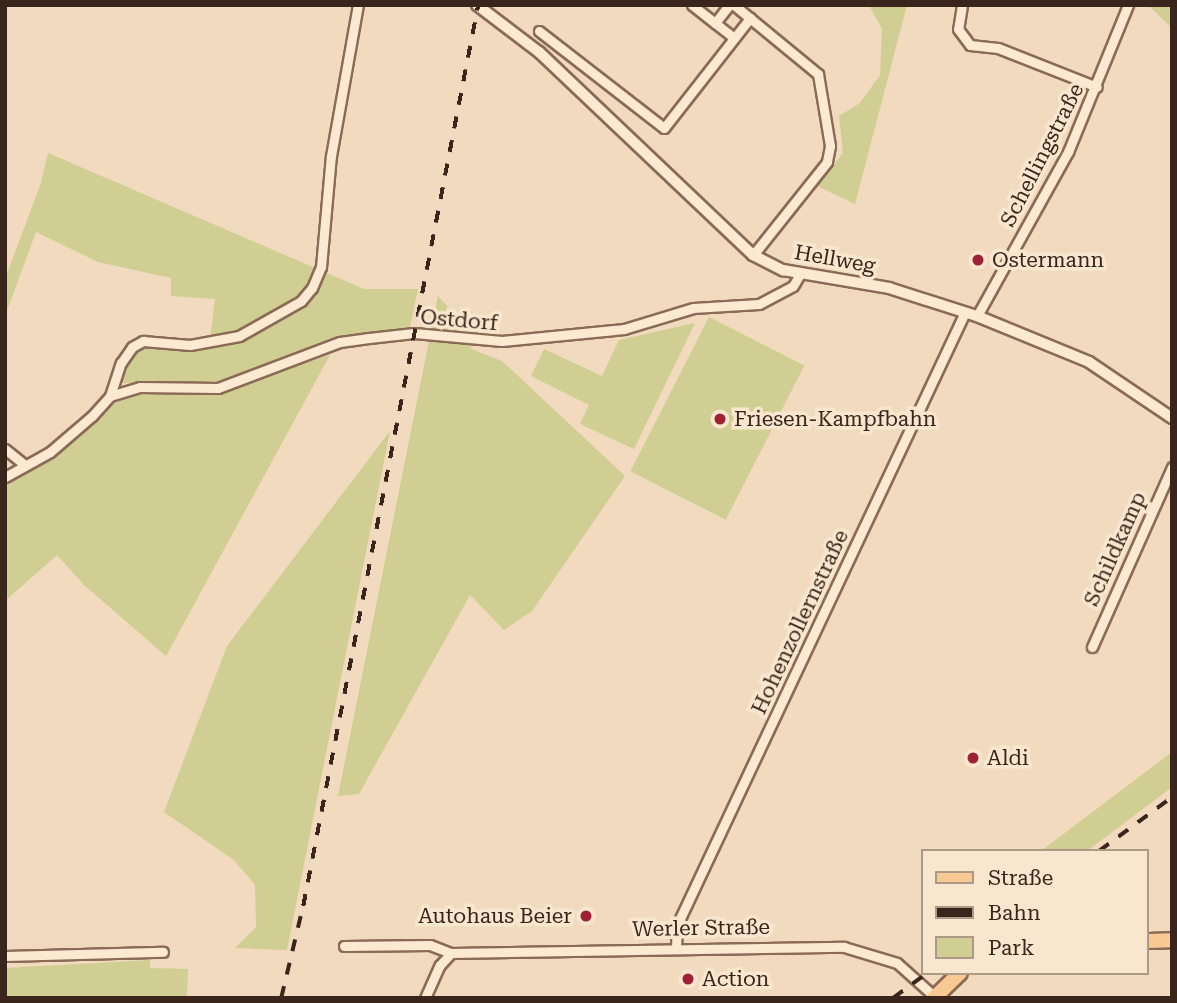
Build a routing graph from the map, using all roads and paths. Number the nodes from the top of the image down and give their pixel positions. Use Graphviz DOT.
graph roads {
  1 [pos="358,5"];
  2 [pos="477,5"];
  3 [pos="692,5"];
  4 [pos="731,5"];
  5 [pos="962,5"];
  6 [pos="1128,5"];
  7 [pos="750,18"];
  8 [pos="715,23"];
  9 [pos="539,31"];
  10 [pos="734,38"];
  11 [pos="1097,87"];
  12 [pos="754,255"];
  13 [pos="800,274"];
  14 [pos="965,312"];
  15 [pos="976,316"];
  16 [pos="110,396"];
  17 [pos="1172,418"];
  18 [pos="5,450"];
  19 [pos="25,466"];
  20 [pos="1172,467"];
  21 [pos="5,477"];
  22 [pos="1092,647"];
  23 [pos="1172,940"];
  24 [pos="1149,941"];
  25 [pos="344,946"];
  26 [pos="676,948"];
  27 [pos="163,953"];
  28 [pos="451,953"];
  29 [pos="5,956"];
  30 [pos="958,975"];
  31 [pos="935,997"];
  32 [pos="425,998"];
  1 -- 16 [label="street, Ostdorf"];
  2 -- 12 [label="street, Hellweg"];
  3 -- 8 [label="street"];
  4 -- 7 [label="street"];
  4 -- 8 [label="street"];
  5 -- 11 [label="street"];
  6 -- 11 [label="street, Schellingstraße"];
  7 -- 10 [label="street"];
  7 -- 12 [label="street"];
  8 -- 10 [label="street"];
  9 -- 10 [label="street"];
  11 -- 15 [label="street, Schellingstraße"];
  12 -- 13 [label="street, Hellweg"];
  13 -- 14 [label="street, Hellweg"];
  13 -- 16 [label="street, Ostdorf"];
  14 -- 15 [label="street, Hellweg"];
  14 -- 26 [label="street, Hohenzollernstraße"];
  15 -- 17 [label="street, Hellweg"];
  16 -- 19 [label="street, Ostdorf"];
  18 -- 19 [label="street"];
  19 -- 21 [label="street, Ostdorf"];
  20 -- 22 [label="street, Schildkamp"];
  23 -- 24 [label="main road"];
  25 -- 28 [label="street, Werler Straße"];
  26 -- 28 [label="street, Werler Straße"];
  26 -- 31 [label="street, Werler Straße"];
  27 -- 29 [label="street"];
  28 -- 32 [label="street"];
  30 -- 31 [label="main road, Werler Straße"];
}
